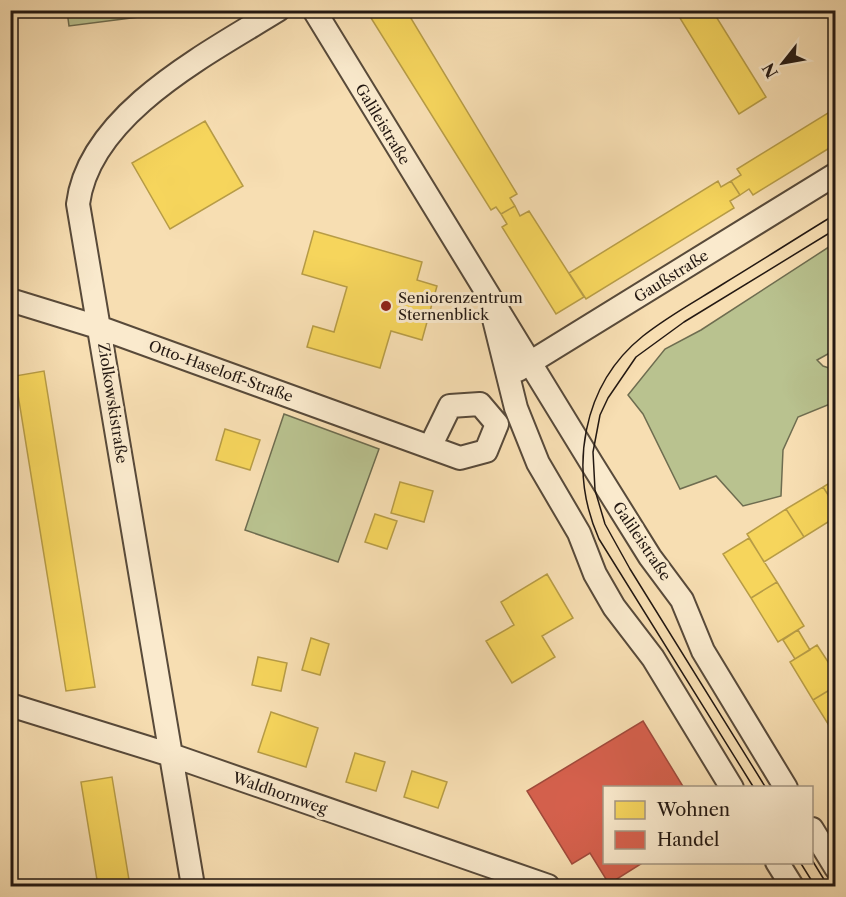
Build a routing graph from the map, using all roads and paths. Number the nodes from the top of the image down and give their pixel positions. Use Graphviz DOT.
graph roads {
  1 [pos="278,10"];
  2 [pos="314,10"];
  3 [pos="836,174"];
  4 [pos="490,299"];
  5 [pos="10,300"];
  6 [pos="101,328"];
  7 [pos="529,364"];
  8 [pos="506,377"];
  9 [pos="430,447"];
  10 [pos="10,705"];
  11 [pos="171,755"];
  12 [pos="731,786"];
  13 [pos="785,786"];
  14 [pos="813,831"];
  15 [pos="778,864"];
  16 [pos="836,868"];
  17 [pos="193,886"];
  18 [pos="548,886"];
  19 [pos="792,886"];
  1 -- 6 [label="street, Ziolkowskistraße"];
  2 -- 4 [label="street, Galileistraße"];
  3 -- 7 [label="street, Gaußstraße"];
  4 -- 7 [label="street, Galileistraße"];
  4 -- 8 [label="street, Galileistraße"];
  5 -- 6 [label="street, Otto-Haseloff-Straße"];
  6 -- 9 [label="street, Otto-Haseloff-Straße"];
  6 -- 11 [label="street, Ziolkowskistraße"];
  7 -- 8 [label="street, Gaußstraße"];
  7 -- 13 [label="street, Galileistraße"];
  8 -- 12 [label="street, Galileistraße"];
  10 -- 11 [label="street, Waldhornweg"];
  11 -- 17 [label="street, Ziolkowskistraße"];
  11 -- 18 [label="street, Waldhornweg"];
  14 -- 16 [label="street"];
  15 -- 19 [label="street"];
}
